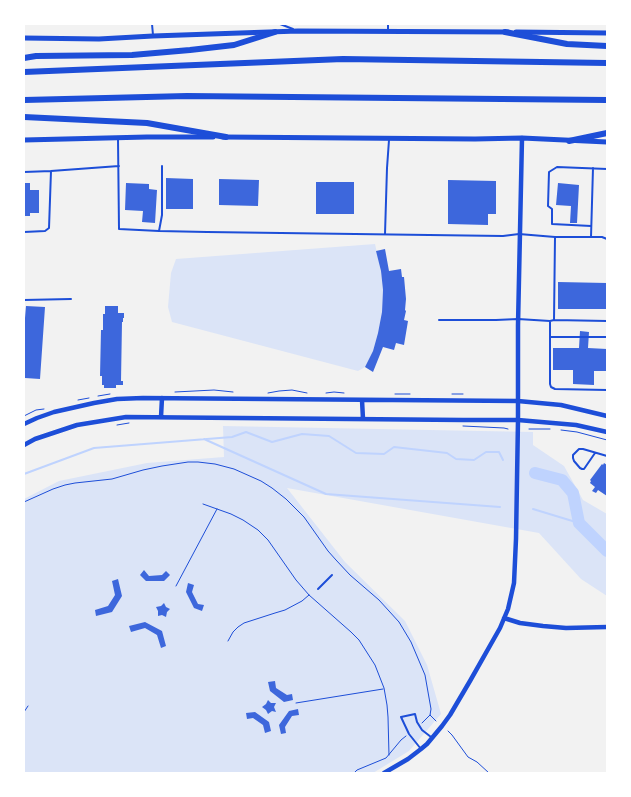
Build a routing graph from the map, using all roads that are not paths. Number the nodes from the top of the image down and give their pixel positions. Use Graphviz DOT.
graph roads {
  1 [pos="152,24"];
  2 [pos="280,24"];
  3 [pos="388,24"];
  4 [pos="298,31"];
  5 [pos="388,31"];
  6 [pos="275,32"];
  7 [pos="505,32"];
  8 [pos="607,33"];
  9 [pos="153,36"];
  10 [pos="24,38"];
  11 [pos="607,46"];
  12 [pos="24,58"];
  13 [pos="607,63"];
  14 [pos="24,72"];
  15 [pos="24,100"];
  16 [pos="607,100"];
  17 [pos="24,117"];
  18 [pos="607,133"];
  19 [pos="226,137"];
  20 [pos="118,138"];
  21 [pos="389,138"];
  22 [pos="522,138"];
  23 [pos="24,140"];
  24 [pos="569,141"];
  25 [pos="607,142"];
  26 [pos="119,166"];
  27 [pos="162,166"];
  28 [pos="594,168"];
  29 [pos="607,169"];
  30 [pos="52,170"];
  31 [pos="24,172"];
  32 [pos="591,226"];
  33 [pos="159,231"];
  34 [pos="24,232"];
  35 [pos="385,234"];
  36 [pos="519,234"];
  37 [pos="555,237"];
  38 [pos="591,237"];
  39 [pos="607,239"];
  40 [pos="71,299"];
  41 [pos="24,300"];
  42 [pos="518,319"];
  43 [pos="439,320"];
  44 [pos="554,320"];
  45 [pos="550,321"];
  46 [pos="607,321"];
  47 [pos="550,337"];
  48 [pos="607,337"];
  49 [pos="607,390"];
  50 [pos="162,398"];
  51 [pos="362,400"];
  52 [pos="518,401"];
  53 [pos="607,416"];
  54 [pos="161,417"];
  55 [pos="363,419"];
  56 [pos="518,420"];
  57 [pos="24,424"];
  58 [pos="607,432"];
  59 [pos="24,445"];
  60 [pos="595,453"];
  61 [pos="607,456"];
  62 [pos="332,575"];
  63 [pos="318,589"];
  64 [pos="504,618"];
  65 [pos="607,627"];
  66 [pos="432,738"];
  67 [pos="421,749"];
  68 [pos="384,773"];
  1 -- 9 [label="lane"];
  2 -- 4 [label="lane"];
  3 -- 5 [label="lane"];
  4 -- 5 [label="main road"];
  4 -- 6 [label="main road"];
  5 -- 7 [label="main road"];
  6 -- 9 [label="main road"];
  6 -- 12 [label="highway"];
  7 -- 8 [label="main road"];
  7 -- 11 [label="highway"];
  9 -- 10 [label="main road"];
  13 -- 14 [label="highway"];
  15 -- 16 [label="highway"];
  17 -- 19 [label="highway"];
  18 -- 24 [label="highway"];
  19 -- 20 [label="main road"];
  19 -- 21 [label="main road"];
  20 -- 23 [label="main road"];
  20 -- 26 [label="lane"];
  21 -- 22 [label="main road"];
  21 -- 35 [label="lane"];
  22 -- 24 [label="main road"];
  22 -- 36 [label="street"];
  24 -- 25 [label="main road"];
  26 -- 30 [label="lane"];
  26 -- 33 [label="lane"];
  27 -- 33 [label="lane"];
  28 -- 29 [label="lane"];
  28 -- 32 [label="lane"];
  28 -- 32 [label="lane"];
  30 -- 31 [label="lane"];
  30 -- 34 [label="lane"];
  32 -- 38 [label="lane"];
  33 -- 35 [label="lane"];
  35 -- 36 [label="lane"];
  36 -- 37 [label="lane"];
  36 -- 42 [label="street"];
  37 -- 38 [label="lane"];
  37 -- 44 [label="lane"];
  38 -- 39 [label="lane"];
  40 -- 41 [label="lane"];
  42 -- 43 [label="lane"];
  42 -- 45 [label="lane"];
  42 -- 52 [label="street"];
  44 -- 45 [label="lane"];
  44 -- 46 [label="lane"];
  45 -- 47 [label="lane"];
  47 -- 48 [label="lane"];
  47 -- 49 [label="lane"];
  50 -- 51 [label="street"];
  50 -- 54 [label="street"];
  50 -- 57 [label="street"];
  51 -- 52 [label="street"];
  51 -- 55 [label="street"];
  52 -- 53 [label="street"];
  52 -- 56 [label="street"];
  54 -- 55 [label="street"];
  54 -- 59 [label="street"];
  55 -- 56 [label="street"];
  56 -- 58 [label="street"];
  56 -- 64 [label="street"];
  60 -- 60 [label="lane"];
  60 -- 61 [label="lane"];
  62 -- 63 [label="lane"];
  64 -- 65 [label="street"];
  64 -- 66 [label="street"];
  66 -- 67 [label="street"];
  66 -- 67 [label="lane"];
  67 -- 68 [label="street"];
}
